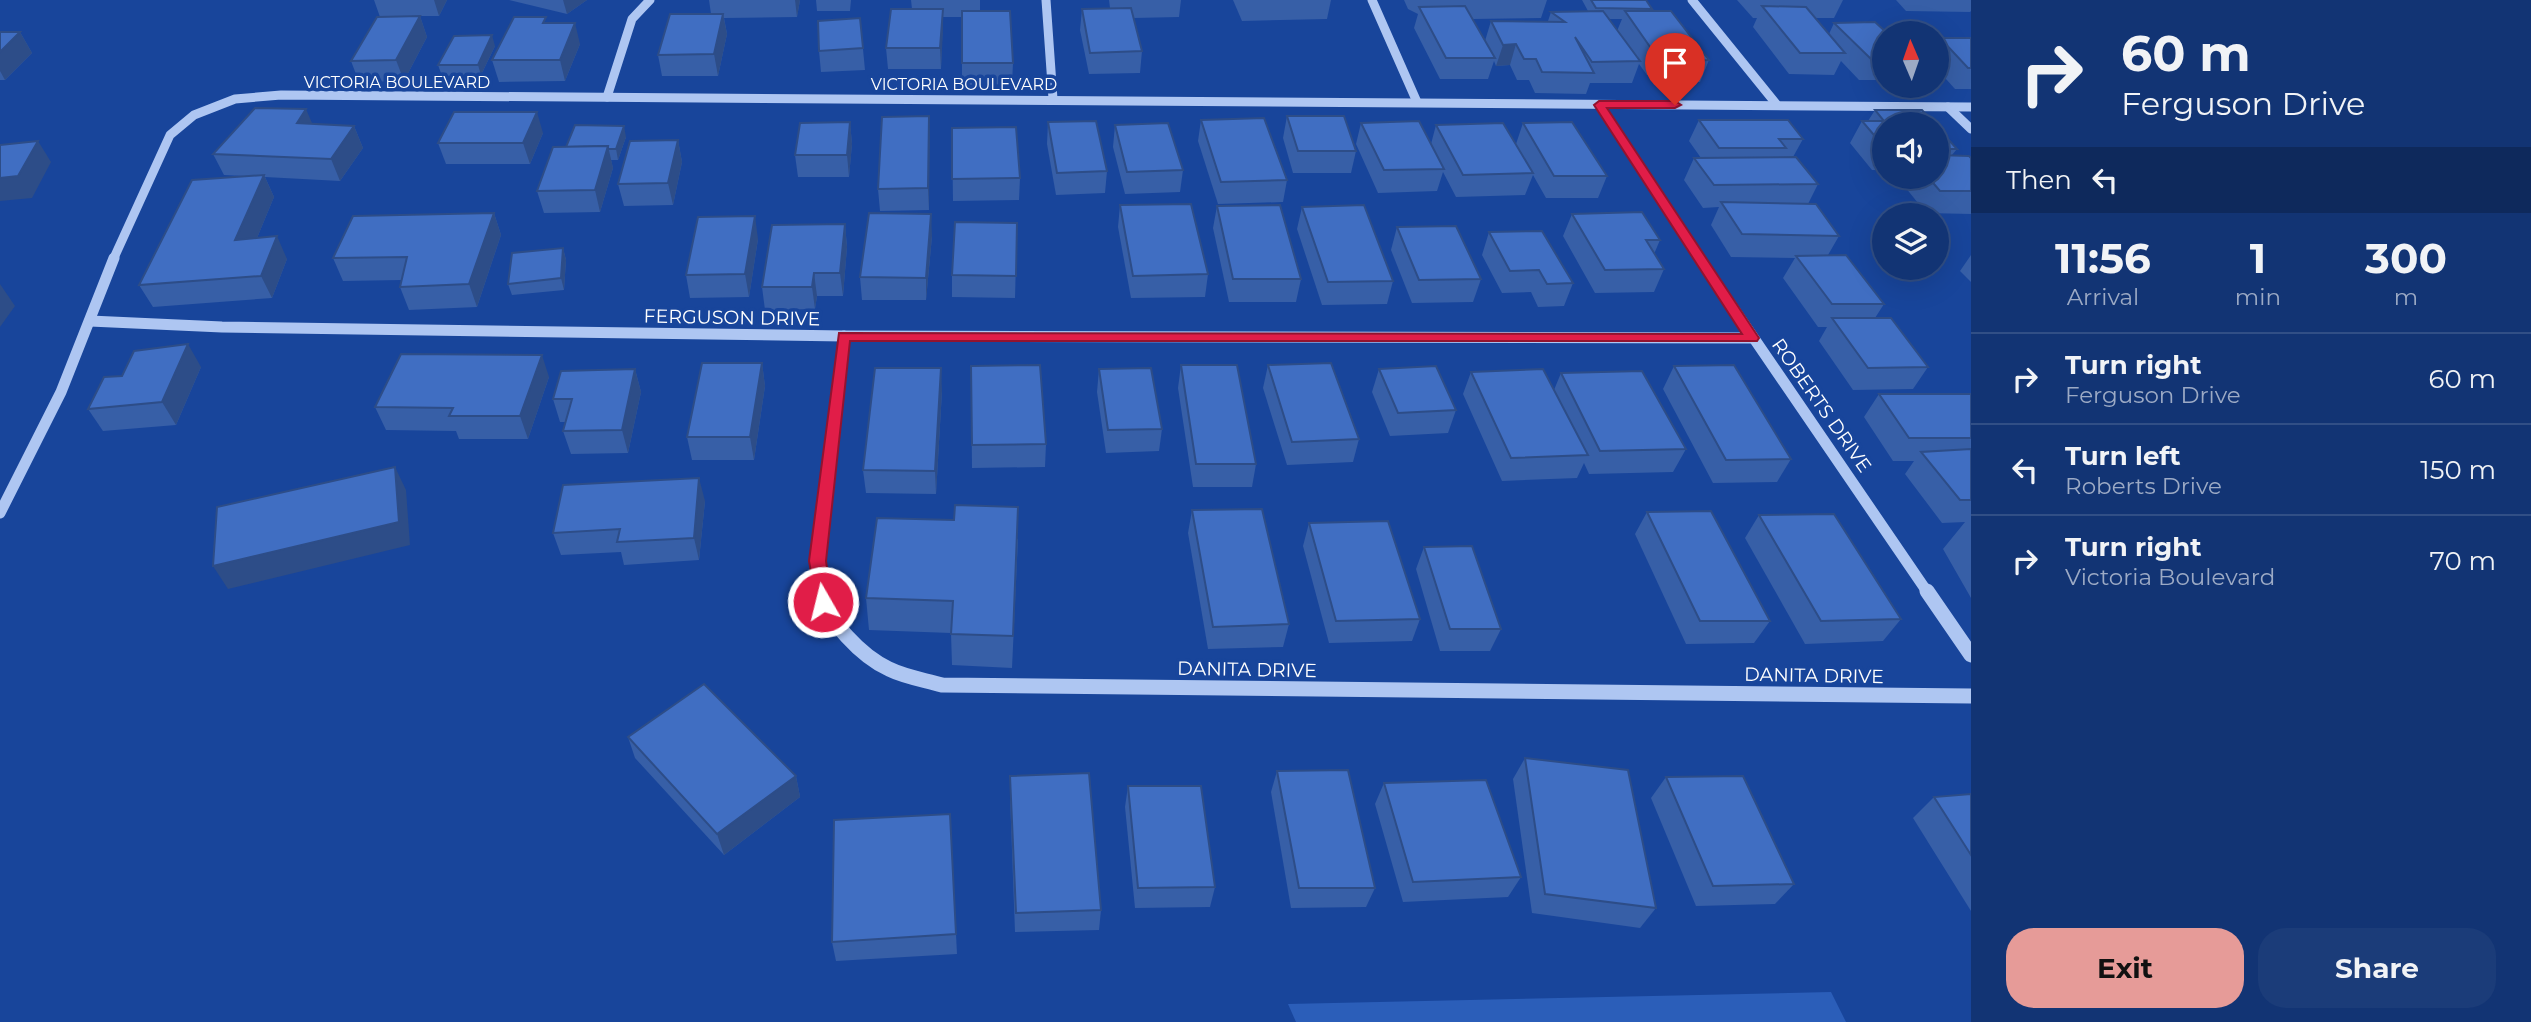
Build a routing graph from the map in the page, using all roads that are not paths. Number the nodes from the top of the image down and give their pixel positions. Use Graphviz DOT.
graph roads {
  1 [pos="650,0"];
  2 [pos="1046,0"];
  3 [pos="1372,0"];
  4 [pos="1692,0"];
  5 [pos="607,97"];
  6 [pos="1052,99"];
  7 [pos="1417,102"];
  8 [pos="1599,105"];
  9 [pos="1777,105"];
  10 [pos="1948,107"];
  11 [pos="1971,107"];
  12 [pos="1971,129"];
  13 [pos="90,321"];
  14 [pos="844,336"];
  15 [pos="1752,338"];
  16 [pos="0,513"];
  17 [pos="1971,655"];
  18 [pos="1971,696"];
  1 -- 5 [label="street"];
  2 -- 6 [label="street"];
  3 -- 7 [label="street"];
  4 -- 9 [label="street"];
  5 -- 6 [label="street, VICTORIA BOULEVARD"];
  5 -- 13 [label="street, VICTORIA BOULEVARD"];
  6 -- 7 [label="street, VICTORIA BOULEVARD"];
  7 -- 8 [label="street, VICTORIA BOULEVARD"];
  8 -- 9 [label="street, VICTORIA BOULEVARD"];
  8 -- 15 [label="street, ROBERTS DRIVE"];
  9 -- 10 [label="street, VICTORIA BOULEVARD"];
  10 -- 11 [label="street, VICTORIA BOULEVARD"];
  10 -- 12 [label="street"];
  13 -- 14 [label="street, FERGUSON DRIVE"];
  13 -- 16 [label="street, VICTORIA BOULEVARD"];
  14 -- 15 [label="street, FERGUSON DRIVE"];
  14 -- 18 [label="street, DANITA DRIVE"];
  15 -- 17 [label="street, ROBERTS DRIVE"];
}
